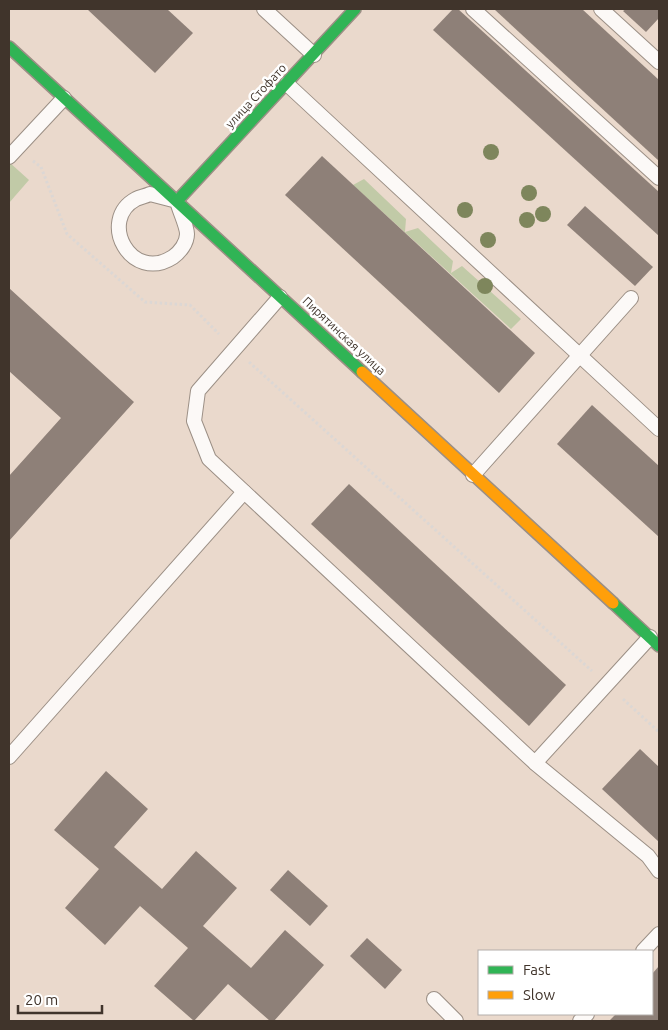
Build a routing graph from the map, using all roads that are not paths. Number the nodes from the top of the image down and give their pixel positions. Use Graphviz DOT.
graph roads {
  1 [pos="264,9"];
  2 [pos="355,9"];
  3 [pos="473,9"];
  4 [pos="601,9"];
  5 [pos="9,47"];
  6 [pos="314,55"];
  7 [pos="659,62"];
  8 [pos="286,84"];
  9 [pos="64,98"];
  10 [pos="9,157"];
  11 [pos="659,178"];
  12 [pos="177,201"];
  13 [pos="280,296"];
  14 [pos="631,298"];
  15 [pos="579,356"];
  16 [pos="659,429"];
  17 [pos="473,475"];
  18 [pos="244,492"];
  19 [pos="654,642"];
  20 [pos="9,757"];
  21 [pos="535,763"];
  22 [pos="659,871"];
  23 [pos="659,934"];
  24 [pos="644,950"];
  25 [pos="434,999"];
  26 [pos="456,1021"];
  1 -- 6 [label="lane"];
  2 -- 6 [label="street, улица Стофато"];
  3 -- 11 [label="lane"];
  4 -- 7 [label="lane"];
  5 -- 9 [label="street, Пирятинская улица"];
  6 -- 8 [label="street, улица Стофато"];
  8 -- 12 [label="street, улица Стофато"];
  8 -- 15 [label="lane"];
  9 -- 10 [label="lane"];
  9 -- 12 [label="street, Пирятинская улица"];
  12 -- 12 [label="lane"];
  12 -- 13 [label="street, Пирятинская улица"];
  13 -- 17 [label="street, Пирятинская улица"];
  13 -- 18 [label="lane"];
  14 -- 15 [label="lane"];
  15 -- 16 [label="lane"];
  15 -- 17 [label="lane"];
  17 -- 19 [label="street, Пирятинская улица"];
  18 -- 20 [label="lane"];
  18 -- 21 [label="lane"];
  19 -- 21 [label="lane"];
  21 -- 22 [label="lane"];
  23 -- 24 [label="lane"];
  25 -- 26 [label="lane"];
}
